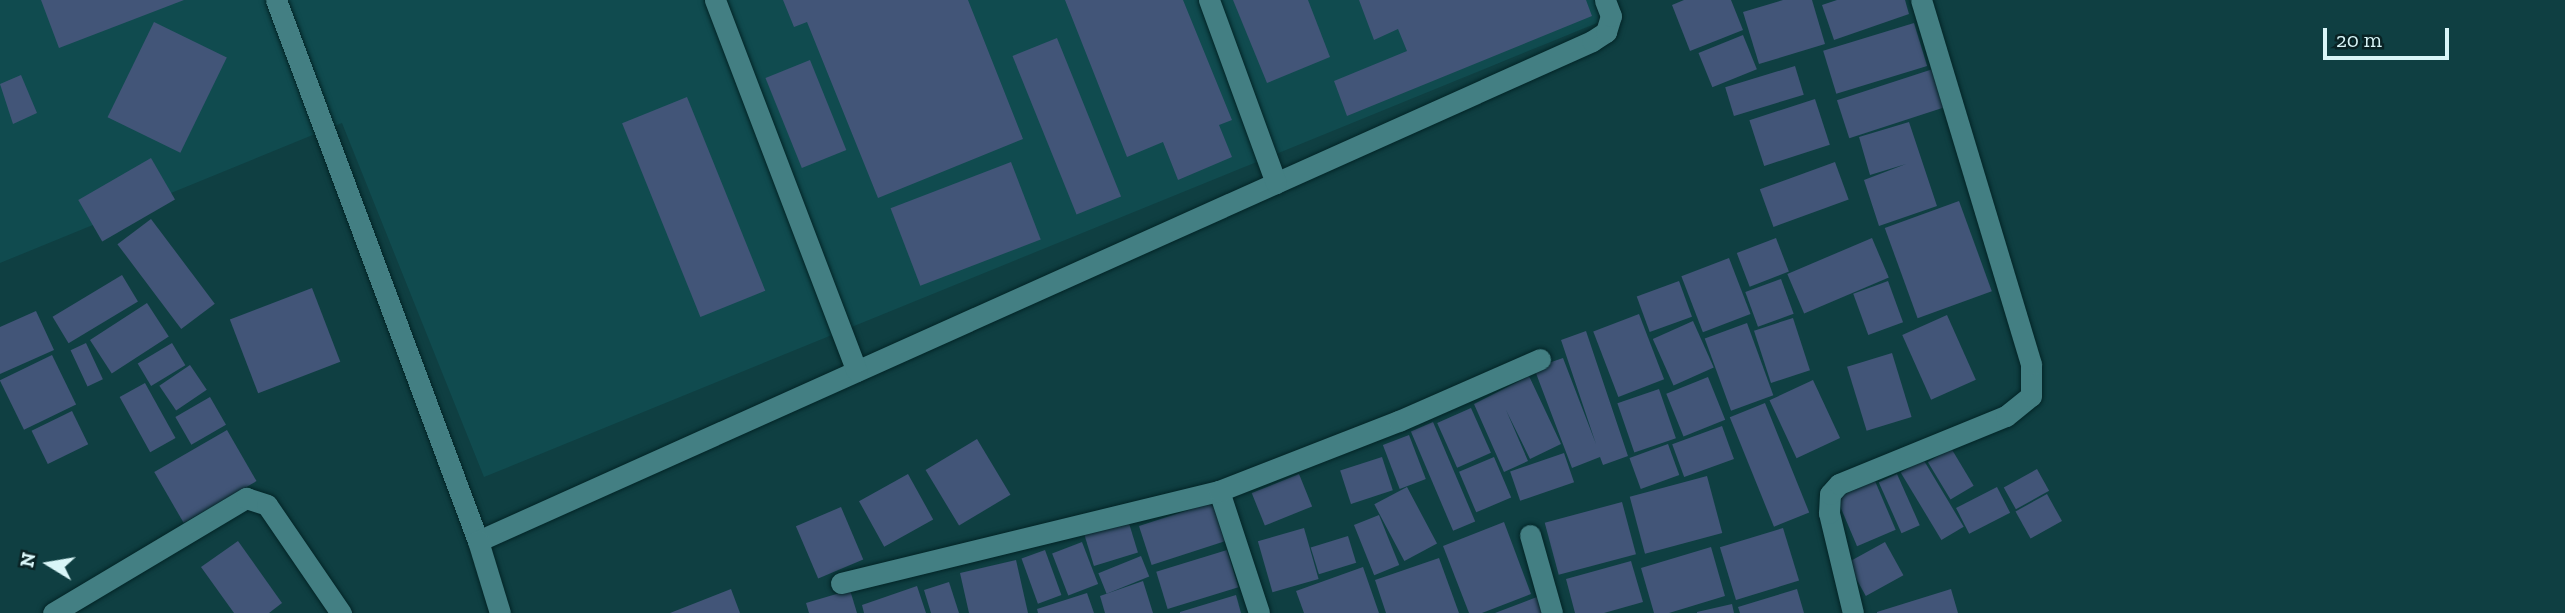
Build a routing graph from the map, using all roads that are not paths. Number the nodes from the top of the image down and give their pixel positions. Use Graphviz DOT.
graph roads {
  1 [pos="276,0"];
  2 [pos="715,0"];
  3 [pos="1209,0"];
  4 [pos="1605,0"];
  5 [pos="1921,0"];
  6 [pos="1276,183"];
  7 [pos="1540,359"];
  8 [pos="857,371"];
  9 [pos="1219,491"];
  10 [pos="1530,535"];
  11 [pos="478,541"];
  12 [pos="841,583"];
  13 [pos="53,613"];
  14 [pos="341,613"];
  15 [pos="500,613"];
  16 [pos="1259,613"];
  17 [pos="1552,613"];
  18 [pos="1853,613"];
  1 -- 11 [label="street"];
  2 -- 8 [label="street"];
  3 -- 6 [label="street"];
  4 -- 6 [label="street"];
  5 -- 18 [label="street"];
  6 -- 8 [label="street"];
  7 -- 9 [label="street"];
  8 -- 11 [label="street"];
  9 -- 12 [label="street"];
  9 -- 16 [label="street"];
  10 -- 17 [label="street"];
  11 -- 15 [label="street"];
  13 -- 14 [label="street"];
}
